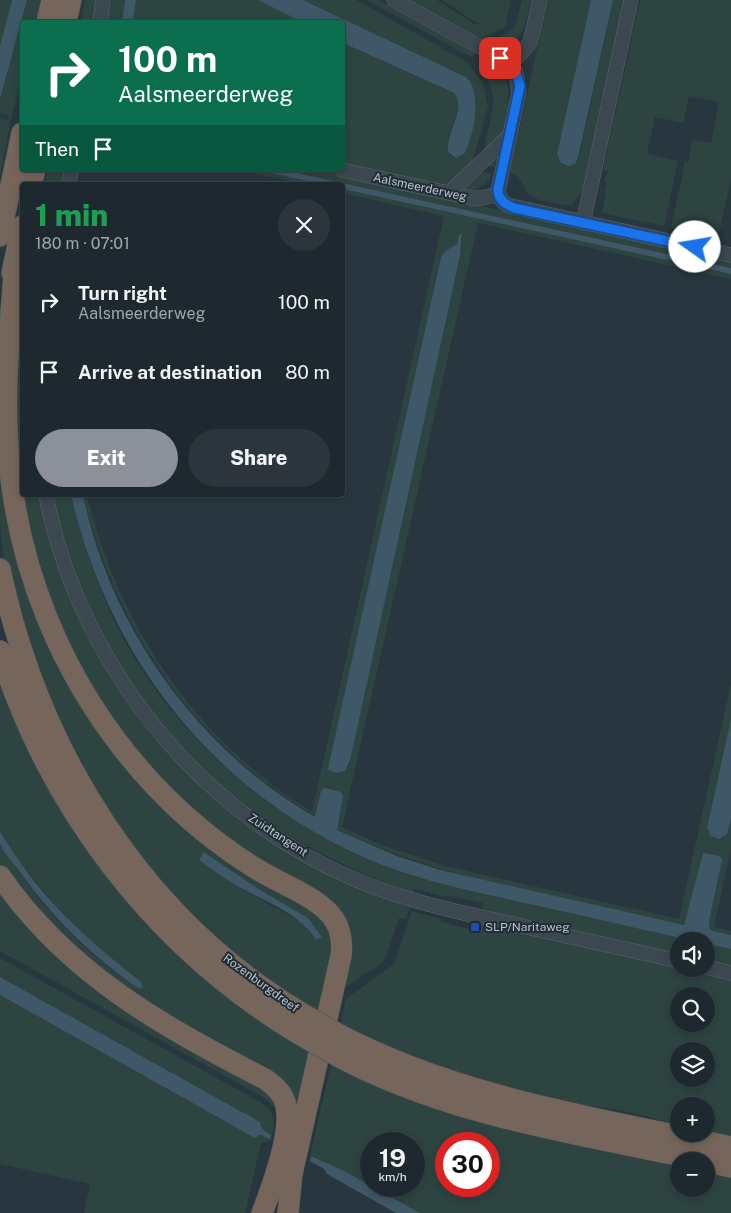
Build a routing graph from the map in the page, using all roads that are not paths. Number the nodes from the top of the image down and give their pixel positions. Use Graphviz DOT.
graph roads {
  1 [pos="52,0"];
  2 [pos="71,0"];
  3 [pos="103,0"];
  4 [pos="394,0"];
  5 [pos="540,0"];
  6 [pos="631,0"];
  7 [pos="47,20"];
  8 [pos="66,20"];
  9 [pos="100,20"];
  10 [pos="510,65"];
  11 [pos="510,135"];
  12 [pos="20,142"];
  13 [pos="345,171"];
  14 [pos="449,193"];
  15 [pos="498,194"];
  16 [pos="582,222"];
  17 [pos="0,236"];
  18 [pos="20,236"];
  19 [pos="731,255"];
  20 [pos="15,261"];
  21 [pos="0,332"];
  22 [pos="46,497"];
  23 [pos="0,569"];
  24 [pos="0,651"];
  25 [pos="0,876"];
  26 [pos="670,959"];
  27 [pos="715,969"];
  28 [pos="731,973"];
  29 [pos="301,1024"];
  30 [pos="336,1044"];
  31 [pos="731,1147"];
  32 [pos="670,1153"];
  33 [pos="715,1163"];
  34 [pos="731,1167"];
  35 [pos="262,1213"];
  36 [pos="288,1213"];
  1 -- 7 [label="highway"];
  2 -- 8 [label="highway"];
  3 -- 9 [label="street"];
  4 -- 10 [label="street"];
  5 -- 10 [label="street"];
  6 -- 16 [label="street"];
  10 -- 11 [label="street"];
  11 -- 14 [label="street"];
  11 -- 15 [label="street"];
  12 -- 17 [label="highway"];
  13 -- 14 [label="street, Aalsmeerderweg"];
  14 -- 15 [label="street, Aalsmeerderweg"];
  15 -- 16 [label="street"];
  16 -- 19 [label="street"];
  18 -- 20 [label="highway"];
  20 -- 21 [label="highway"];
  20 -- 36 [label="highway"];
  22 -- 26 [label="street, Zuidtangent"];
  23 -- 29 [label="highway, Rozenburgdreef"];
  24 -- 29 [label="highway, Rozenburgdreef"];
  25 -- 35 [label="highway"];
  27 -- 28 [label="street"];
  29 -- 30 [label="highway, Rozenburgdreef, bridge"];
  30 -- 31 [label="highway, Rozenburgdreef"];
  30 -- 32 [label="highway, Rozenburgdreef"];
  33 -- 34 [label="highway, Rozenburgdreef"];
}
